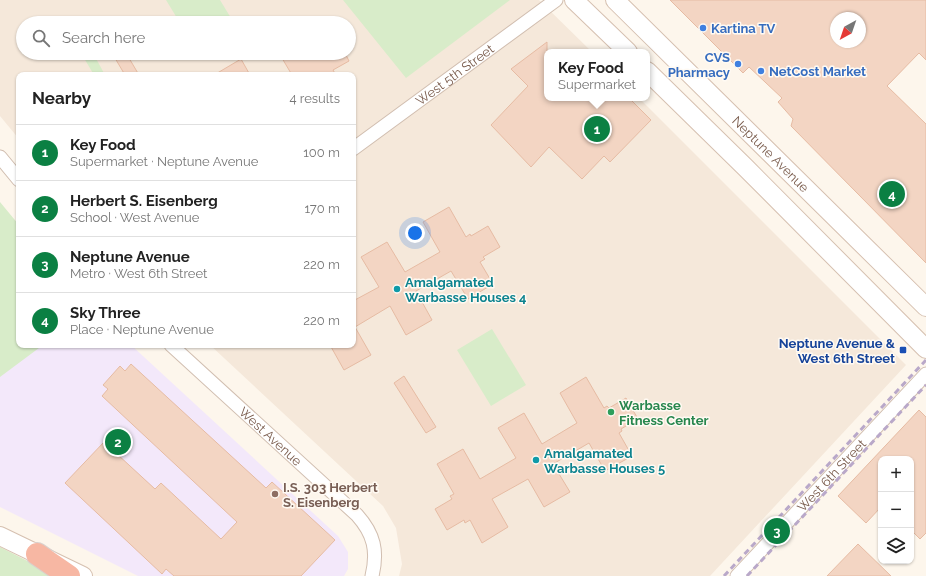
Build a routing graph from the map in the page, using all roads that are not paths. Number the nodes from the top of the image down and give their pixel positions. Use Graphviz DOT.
graph roads {
  1 [pos="556,0"];
  2 [pos="574,0"];
  3 [pos="616,0"];
  4 [pos="625,49"];
  5 [pos="650,74"];
  6 [pos="356,147"];
  7 [pos="0,158"];
  8 [pos="16,177"];
  9 [pos="926,307"];
  10 [pos="174,348"];
  11 [pos="926,349"];
  12 [pos="926,374"];
  13 [pos="0,536"];
  14 [pos="37,554"];
  15 [pos="69,576"];
  16 [pos="83,576"];
  17 [pos="372,576"];
  18 [pos="737,576"];
  1 -- 6 [label="street, West 5th Street"];
  2 -- 4 [label="main road"];
  3 -- 9 [label="main road, Neptune Avenue"];
  5 -- 11 [label="main road"];
  7 -- 8 [label="street"];
  10 -- 17 [label="street, West Avenue"];
  12 -- 18 [label="street, West 6th Street"];
  13 -- 14 [label="main road"];
  14 -- 15 [label="highway"];
  14 -- 16 [label="main road"];
}
